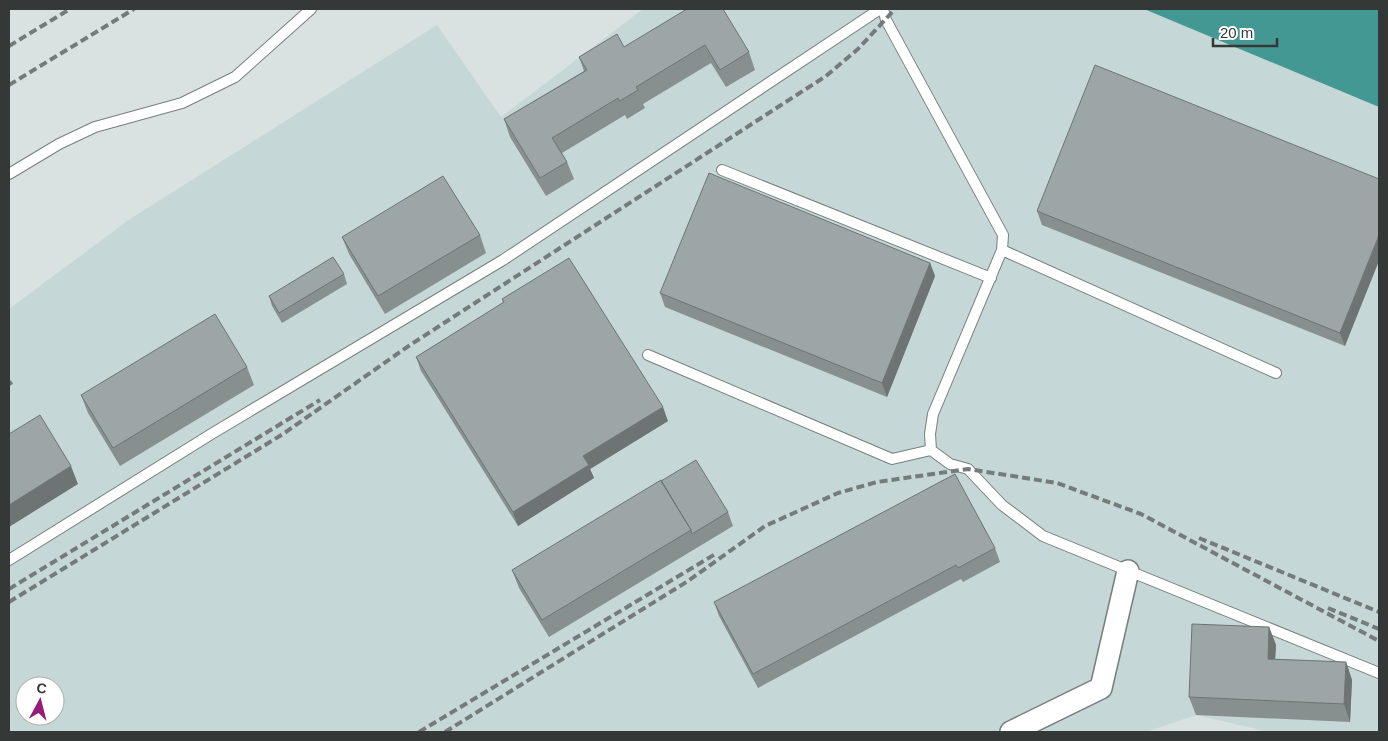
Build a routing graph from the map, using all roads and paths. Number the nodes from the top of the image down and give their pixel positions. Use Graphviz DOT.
graph roads {
  1 [pos="311,9"];
  2 [pos="881,9"];
  3 [pos="722,170"];
  4 [pos="9,174"];
  5 [pos="1002,250"];
  6 [pos="991,278"];
  7 [pos="648,355"];
  8 [pos="1276,373"];
  9 [pos="931,450"];
  10 [pos="9,560"];
  11 [pos="1128,571"];
  12 [pos="1379,673"];
  13 [pos="1011,732"];
  1 -- 4 [label="lane"];
  2 -- 5 [label="lane"];
  2 -- 10 [label="lane"];
  3 -- 6 [label="lane"];
  5 -- 6 [label="lane"];
  5 -- 8 [label="lane"];
  6 -- 9 [label="lane"];
  7 -- 9 [label="lane"];
  9 -- 11 [label="lane"];
  11 -- 12 [label="lane"];
  11 -- 13 [label="street"];
}
